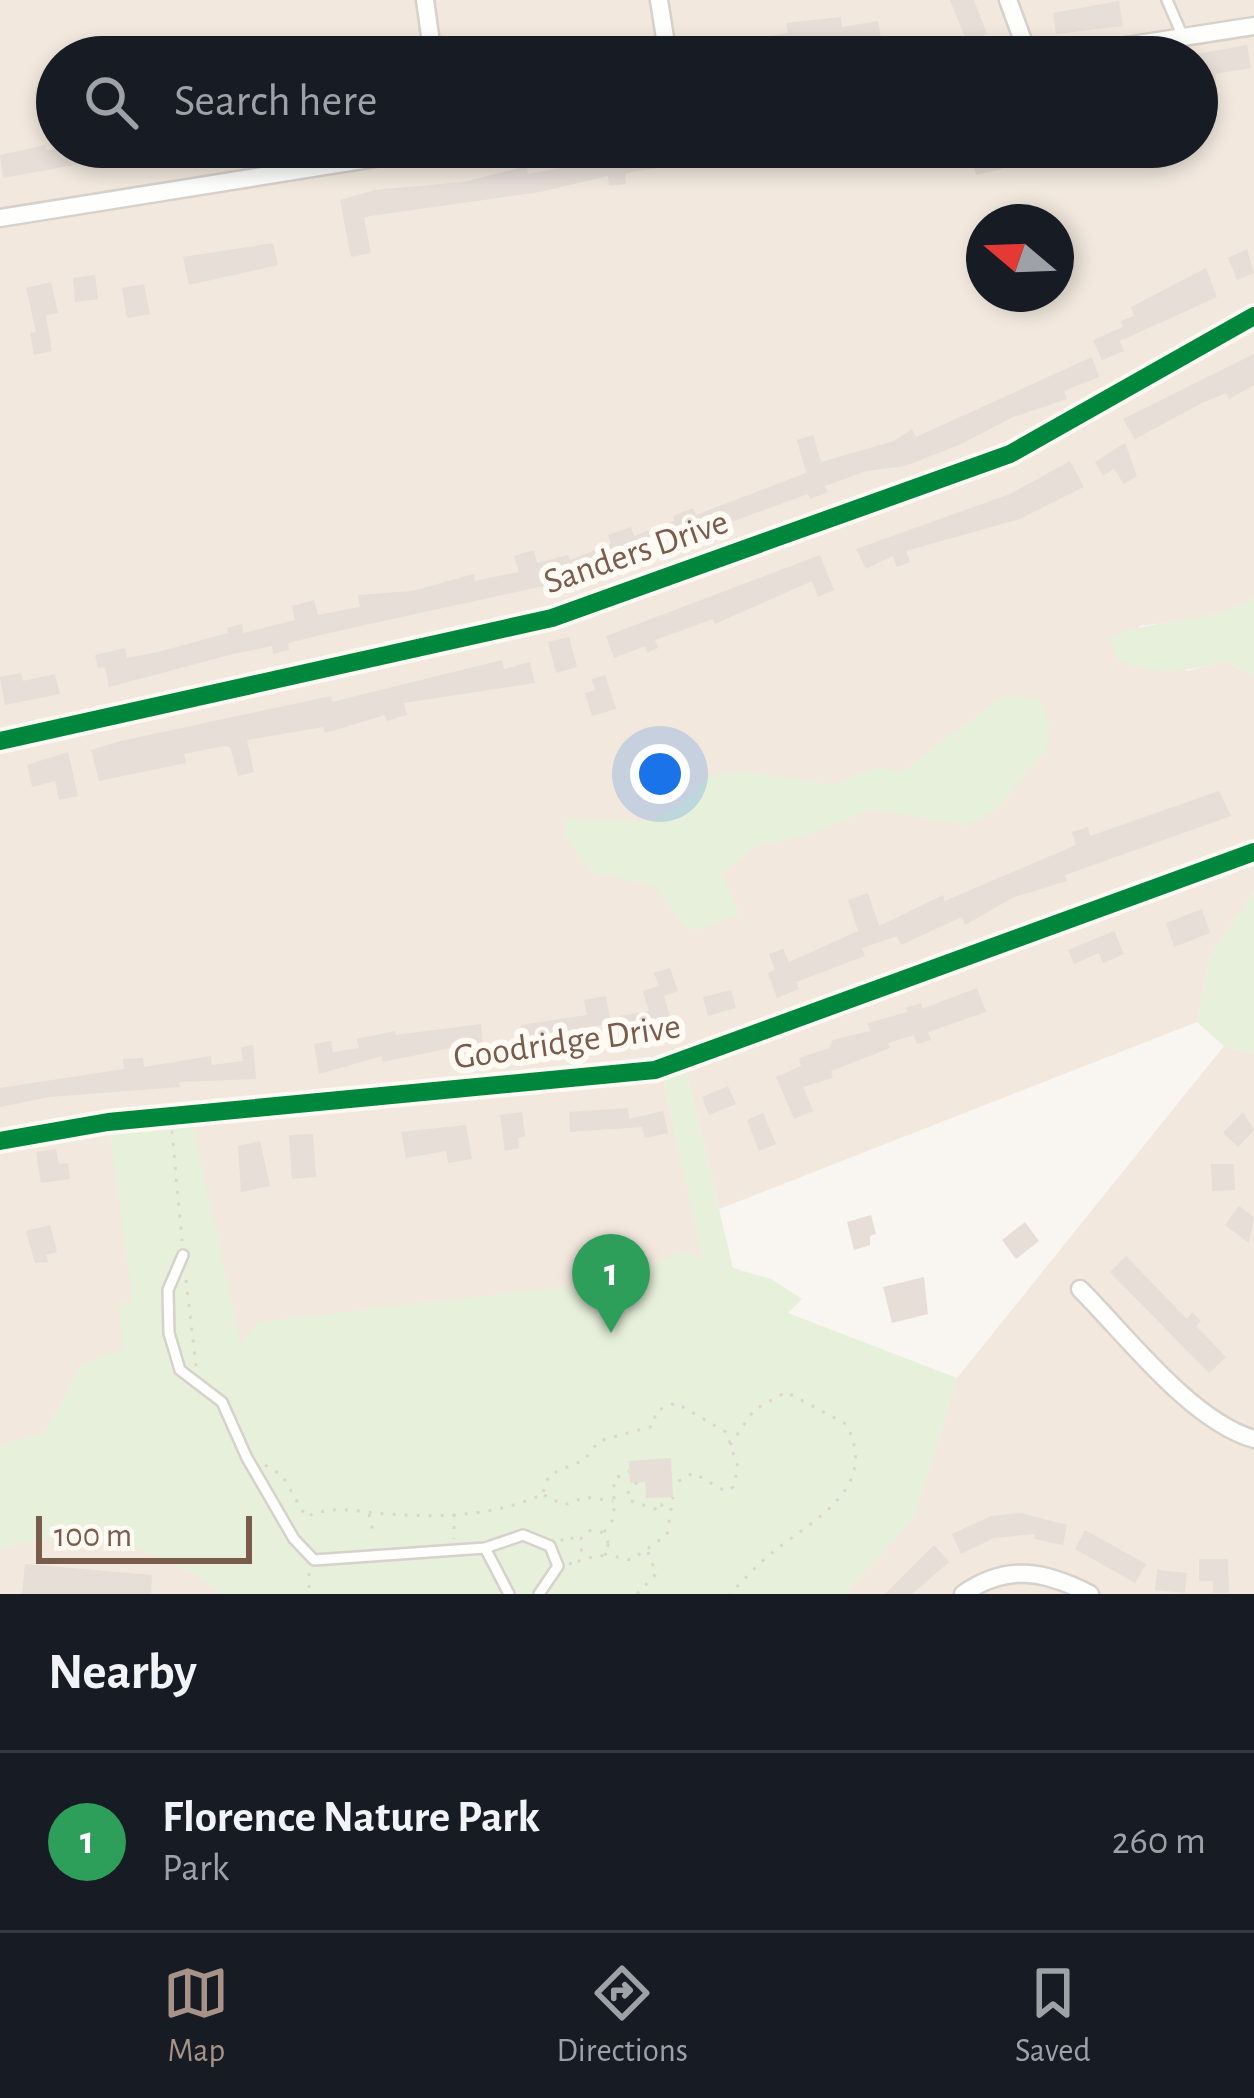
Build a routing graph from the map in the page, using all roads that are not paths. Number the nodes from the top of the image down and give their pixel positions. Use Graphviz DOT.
graph roads {
  1 [pos="424,0"];
  2 [pos="659,0"];
  3 [pos="1008,0"];
  4 [pos="1167,0"];
  5 [pos="1254,26"];
  6 [pos="430,36"];
  7 [pos="665,36"];
  8 [pos="1021,36"];
  9 [pos="1183,36"];
  10 [pos="1189,36"];
  11 [pos="313,168"];
  12 [pos="0,218"];
  13 [pos="1254,316"];
  14 [pos="0,741"];
  15 [pos="1254,852"];
  16 [pos="0,1141"];
  17 [pos="183,1255"];
  18 [pos="1080,1289"];
  19 [pos="1254,1438"];
  20 [pos="485,1548"];
  21 [pos="509,1594"];
  22 [pos="539,1594"];
  23 [pos="963,1594"];
  24 [pos="1090,1594"];
  1 -- 6 [label="street"];
  2 -- 7 [label="street"];
  3 -- 8 [label="street"];
  4 -- 9 [label="lane"];
  5 -- 10 [label="street"];
  11 -- 12 [label="street"];
  13 -- 14 [label="street, Sanders Drive"];
  15 -- 16 [label="street, Goodridge Drive"];
  17 -- 20 [label="lane"];
  18 -- 19 [label="street"];
  20 -- 21 [label="lane"];
  20 -- 22 [label="lane"];
  23 -- 24 [label="street"];
}
